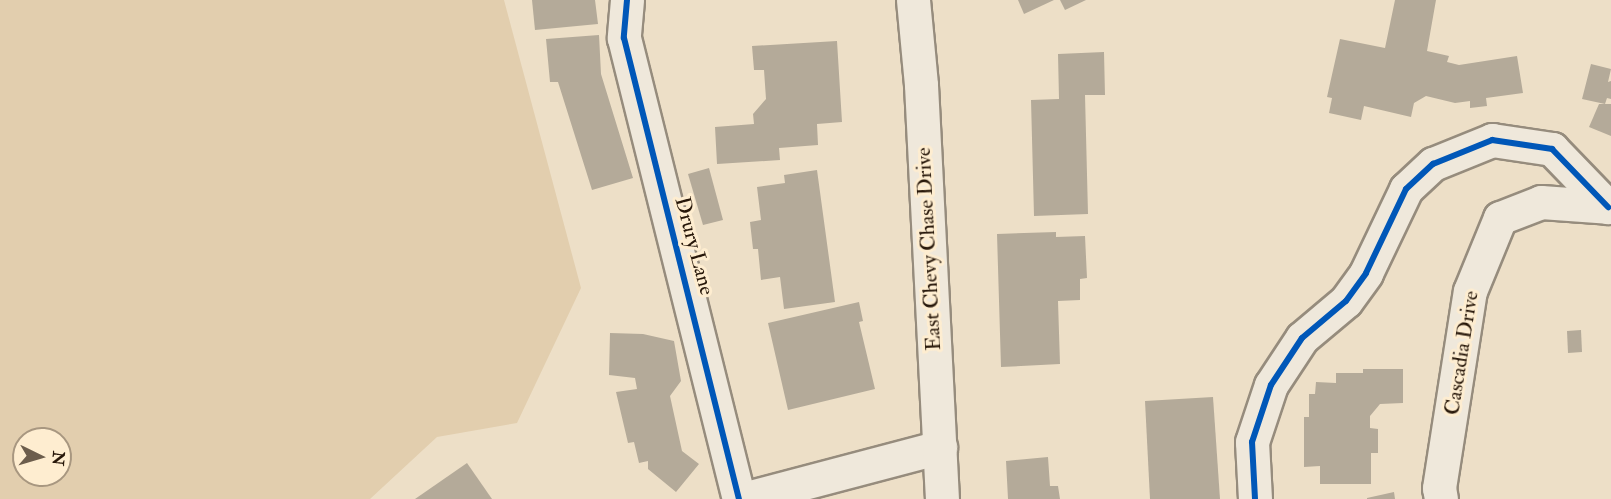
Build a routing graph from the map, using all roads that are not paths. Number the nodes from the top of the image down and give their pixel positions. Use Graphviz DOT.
graph roads {
  1 [pos="627,0"];
  2 [pos="913,0"];
  3 [pos="1609,207"];
  4 [pos="939,447"];
  5 [pos="741,499"];
  6 [pos="942,499"];
  7 [pos="1256,499"];
  8 [pos="1441,499"];
  1 -- 5 [label="street, Drury Lane"];
  2 -- 4 [label="street, East Chevy Chase Drive"];
  3 -- 7 [label="street"];
  3 -- 8 [label="street, Cascadia Drive"];
  4 -- 5 [label="street"];
  4 -- 6 [label="street, East Chevy Chase Drive"];
}
